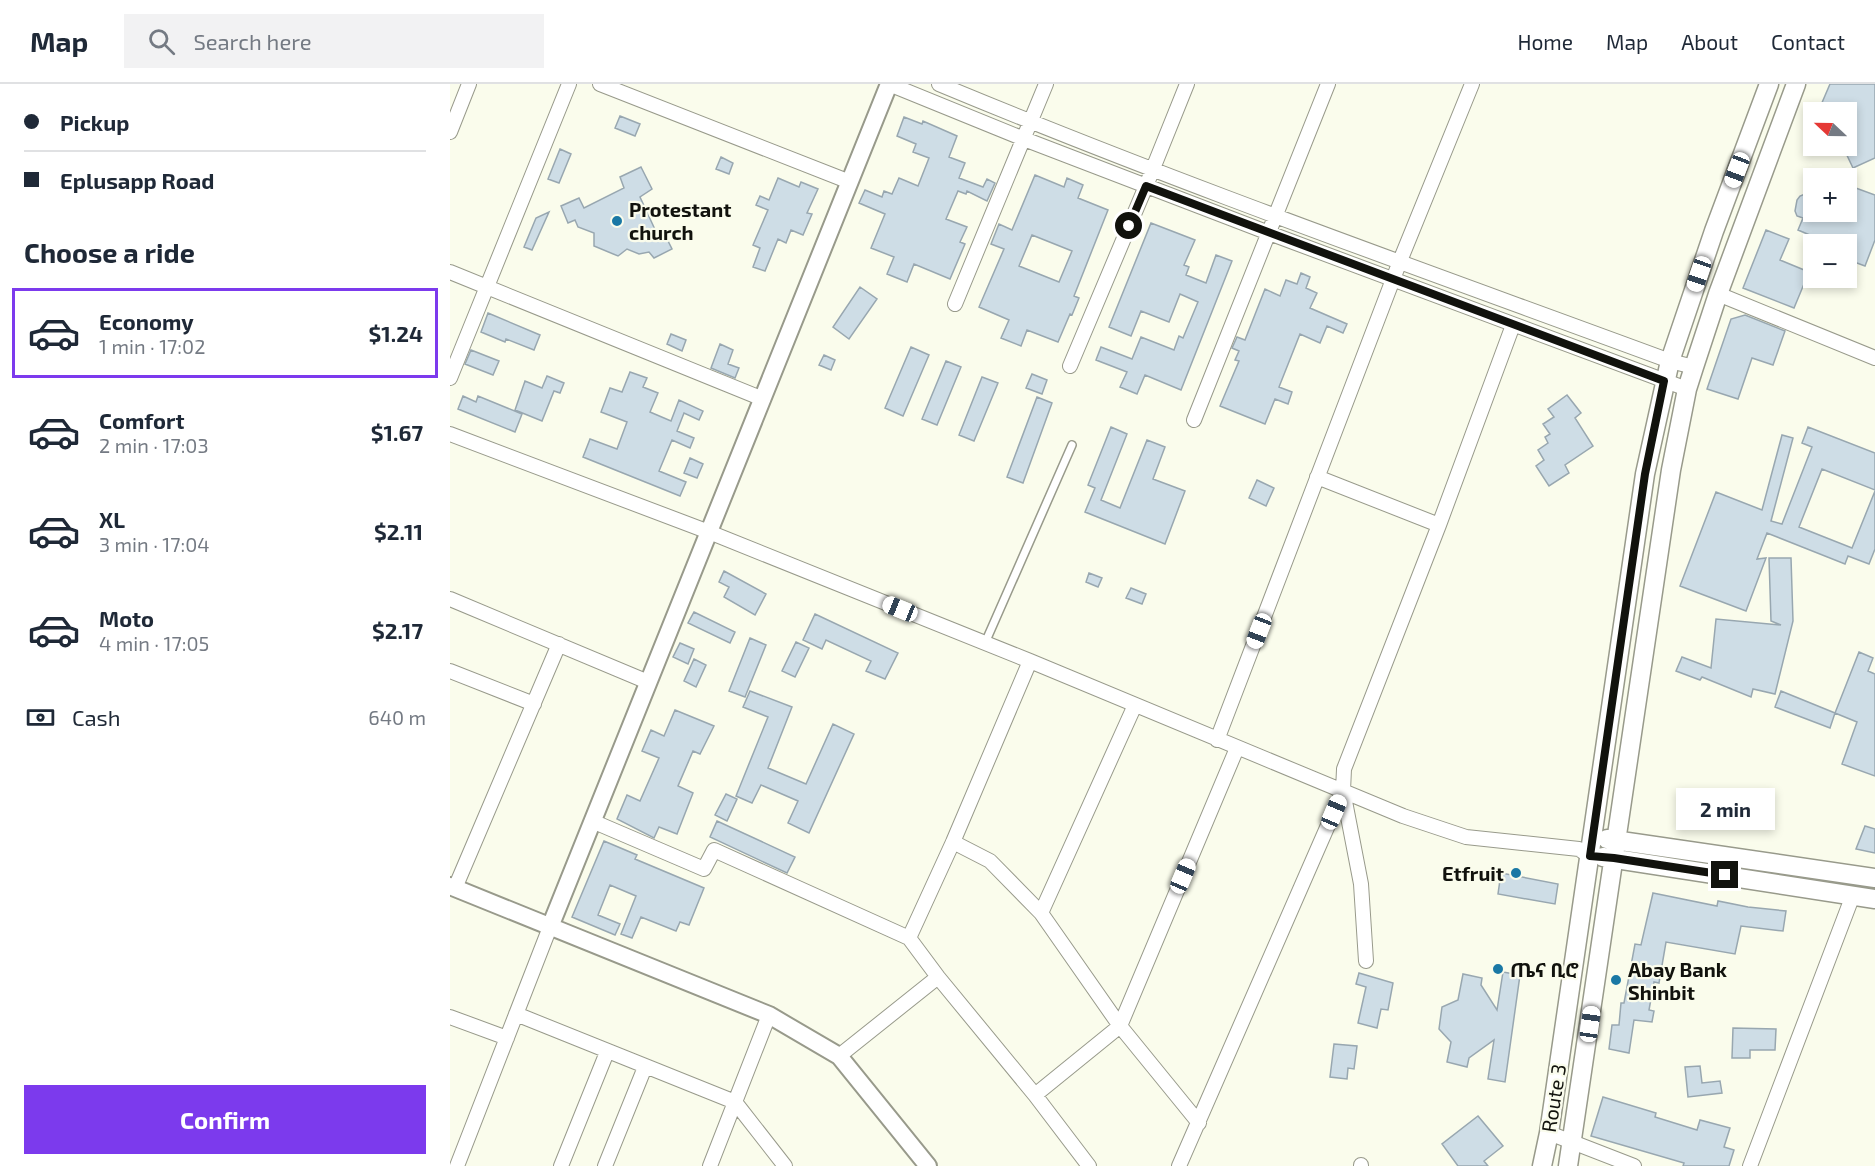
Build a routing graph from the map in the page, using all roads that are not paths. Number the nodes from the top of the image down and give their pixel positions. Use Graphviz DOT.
graph roads {
  1 [pos="469,84"];
  2 [pos="568,84"];
  3 [pos="600,84"];
  4 [pos="889,84"];
  5 [pos="939,84"];
  6 [pos="1046,84"];
  7 [pos="1187,84"];
  8 [pos="1328,84"];
  9 [pos="1472,84"];
  10 [pos="1769,84"];
  11 [pos="1796,84"];
  12 [pos="1030,122"];
  13 [pos="450,132"];
  14 [pos="1024,139"];
  15 [pos="1152,169"];
  16 [pos="850,182"];
  17 [pos="1146,186"];
  18 [pos="1276,217"];
  19 [pos="1269,234"];
  20 [pos="1400,261"];
  21 [pos="450,272"];
  22 [pos="1393,280"];
  23 [pos="488,288"];
  24 [pos="1718,294"];
  25 [pos="955,304"];
  26 [pos="1513,324"];
  27 [pos="1875,358"];
  28 [pos="1670,361"];
  29 [pos="1070,366"];
  30 [pos="1694,367"];
  31 [pos="450,378"];
  32 [pos="1664,381"];
  33 [pos="1687,388"];
  34 [pos="763,399"];
  35 [pos="1194,420"];
  36 [pos="450,434"];
  37 [pos="1072,445"];
  38 [pos="1317,477"];
  39 [pos="1439,525"];
  40 [pos="709,532"];
  41 [pos="450,599"];
  42 [pos="985,643"];
  43 [pos="559,644"];
  44 [pos="1030,661"];
  45 [pos="450,671"];
  46 [pos="648,682"];
  47 [pos="534,704"];
  48 [pos="1135,705"];
  49 [pos="1217,740"];
  50 [pos="1237,748"];
  51 [pos="1343,791"];
  52 [pos="592,821"];
  53 [pos="1617,840"];
  54 [pos="953,842"];
  55 [pos="1587,848"];
  56 [pos="1614,858"];
  57 [pos="1839,873"];
  58 [pos="1875,878"];
  59 [pos="452,887"];
  60 [pos="1844,894"];
  61 [pos="1875,899"];
  62 [pos="1041,913"];
  63 [pos="550,927"];
  64 [pos="909,938"];
  65 [pos="1366,961"];
  66 [pos="938,977"];
  67 [pos="516,1014"];
  68 [pos="769,1015"];
  69 [pos="450,1017"];
  70 [pos="1120,1026"];
  71 [pos="507,1038"];
  72 [pos="607,1052"];
  73 [pos="839,1056"];
  74 [pos="645,1068"];
  75 [pos="1035,1095"];
  76 [pos="735,1102"];
  77 [pos="1199,1123"];
  78 [pos="1549,1133"];
  79 [pos="1572,1142"];
  80 [pos="458,1166"];
  81 [pos="561,1166"];
  82 [pos="605,1166"];
  83 [pos="710,1166"];
  84 [pos="785,1166"];
  85 [pos="928,1166"];
  86 [pos="1089,1166"];
  87 [pos="1179,1166"];
  88 [pos="1542,1166"];
  89 [pos="1568,1166"];
  90 [pos="1634,1166"];
  91 [pos="1750,1166"];
  1 -- 13 [label="street"];
  2 -- 23 [label="street"];
  3 -- 16 [label="street"];
  4 -- 14 [label="street"];
  4 -- 16 [label="street"];
  5 -- 12 [label="street"];
  6 -- 12 [label="street"];
  7 -- 15 [label="street"];
  8 -- 18 [label="street"];
  9 -- 20 [label="street"];
  10 -- 28 [label="main road, Route 3"];
  11 -- 24 [label="main road"];
  12 -- 14 [label="street"];
  12 -- 15 [label="street"];
  14 -- 17 [label="street"];
  14 -- 25 [label="street"];
  15 -- 17 [label="street"];
  15 -- 18 [label="street"];
  16 -- 34 [label="street"];
  17 -- 19 [label="street"];
  17 -- 29 [label="street"];
  18 -- 19 [label="street"];
  18 -- 20 [label="street"];
  19 -- 22 [label="street"];
  19 -- 35 [label="street"];
  20 -- 22 [label="street"];
  20 -- 28 [label="street"];
  21 -- 23 [label="street"];
  22 -- 26 [label="street"];
  22 -- 38 [label="street"];
  23 -- 31 [label="street"];
  23 -- 34 [label="street"];
  24 -- 27 [label="street"];
  24 -- 30 [label="main road"];
  26 -- 32 [label="street"];
  26 -- 39 [label="street"];
  28 -- 30 [label="street"];
  28 -- 32 [label="main road, Route 3"];
  30 -- 33 [label="main road"];
  32 -- 33 [label="street"];
  32 -- 55 [label="main road, Route 3"];
  33 -- 53 [label="main road"];
  34 -- 40 [label="street"];
  36 -- 40 [label="street"];
  37 -- 42 [label="lane"];
  38 -- 39 [label="street"];
  38 -- 49 [label="street"];
  39 -- 51 [label="street"];
  40 -- 42 [label="street"];
  40 -- 46 [label="street"];
  41 -- 43 [label="street"];
  42 -- 44 [label="street"];
  43 -- 46 [label="street"];
  43 -- 47 [label="street"];
  44 -- 48 [label="street"];
  44 -- 54 [label="street"];
  45 -- 47 [label="street"];
  46 -- 52 [label="street"];
  47 -- 59 [label="street"];
  48 -- 49 [label="street"];
  48 -- 62 [label="street"];
  49 -- 50 [label="street"];
  50 -- 51 [label="street"];
  50 -- 70 [label="street"];
  51 -- 55 [label="street"];
  51 -- 65 [label="street"];
  51 -- 77 [label="street"];
  52 -- 63 [label="street"];
  52 -- 64 [label="street"];
  53 -- 55 [label="main road"];
  53 -- 56 [label="main road"];
  53 -- 57 [label="main road"];
  54 -- 62 [label="street"];
  54 -- 64 [label="street"];
  55 -- 56 [label="main road"];
  55 -- 78 [label="main road, Route 3"];
  56 -- 60 [label="main road"];
  56 -- 79 [label="main road"];
  57 -- 58 [label="main road"];
  57 -- 60 [label="main road"];
  59 -- 63 [label="street"];
  60 -- 61 [label="main road"];
  60 -- 91 [label="street"];
  62 -- 70 [label="street"];
  63 -- 67 [label="street"];
  63 -- 68 [label="street"];
  64 -- 66 [label="street"];
  66 -- 73 [label="street"];
  66 -- 75 [label="street"];
  67 -- 71 [label="street"];
  67 -- 72 [label="street"];
  68 -- 73 [label="street"];
  68 -- 76 [label="street"];
  69 -- 71 [label="street"];
  70 -- 75 [label="street"];
  70 -- 77 [label="street"];
  71 -- 80 [label="street"];
  72 -- 74 [label="street"];
  72 -- 81 [label="street"];
  73 -- 85 [label="street"];
  74 -- 76 [label="street"];
  74 -- 82 [label="street"];
  75 -- 86 [label="street"];
  76 -- 83 [label="street"];
  76 -- 84 [label="street"];
  77 -- 87 [label="street"];
  78 -- 79 [label="street"];
  78 -- 88 [label="main road, Route 3"];
  79 -- 89 [label="main road"];
  79 -- 90 [label="street"];
}
